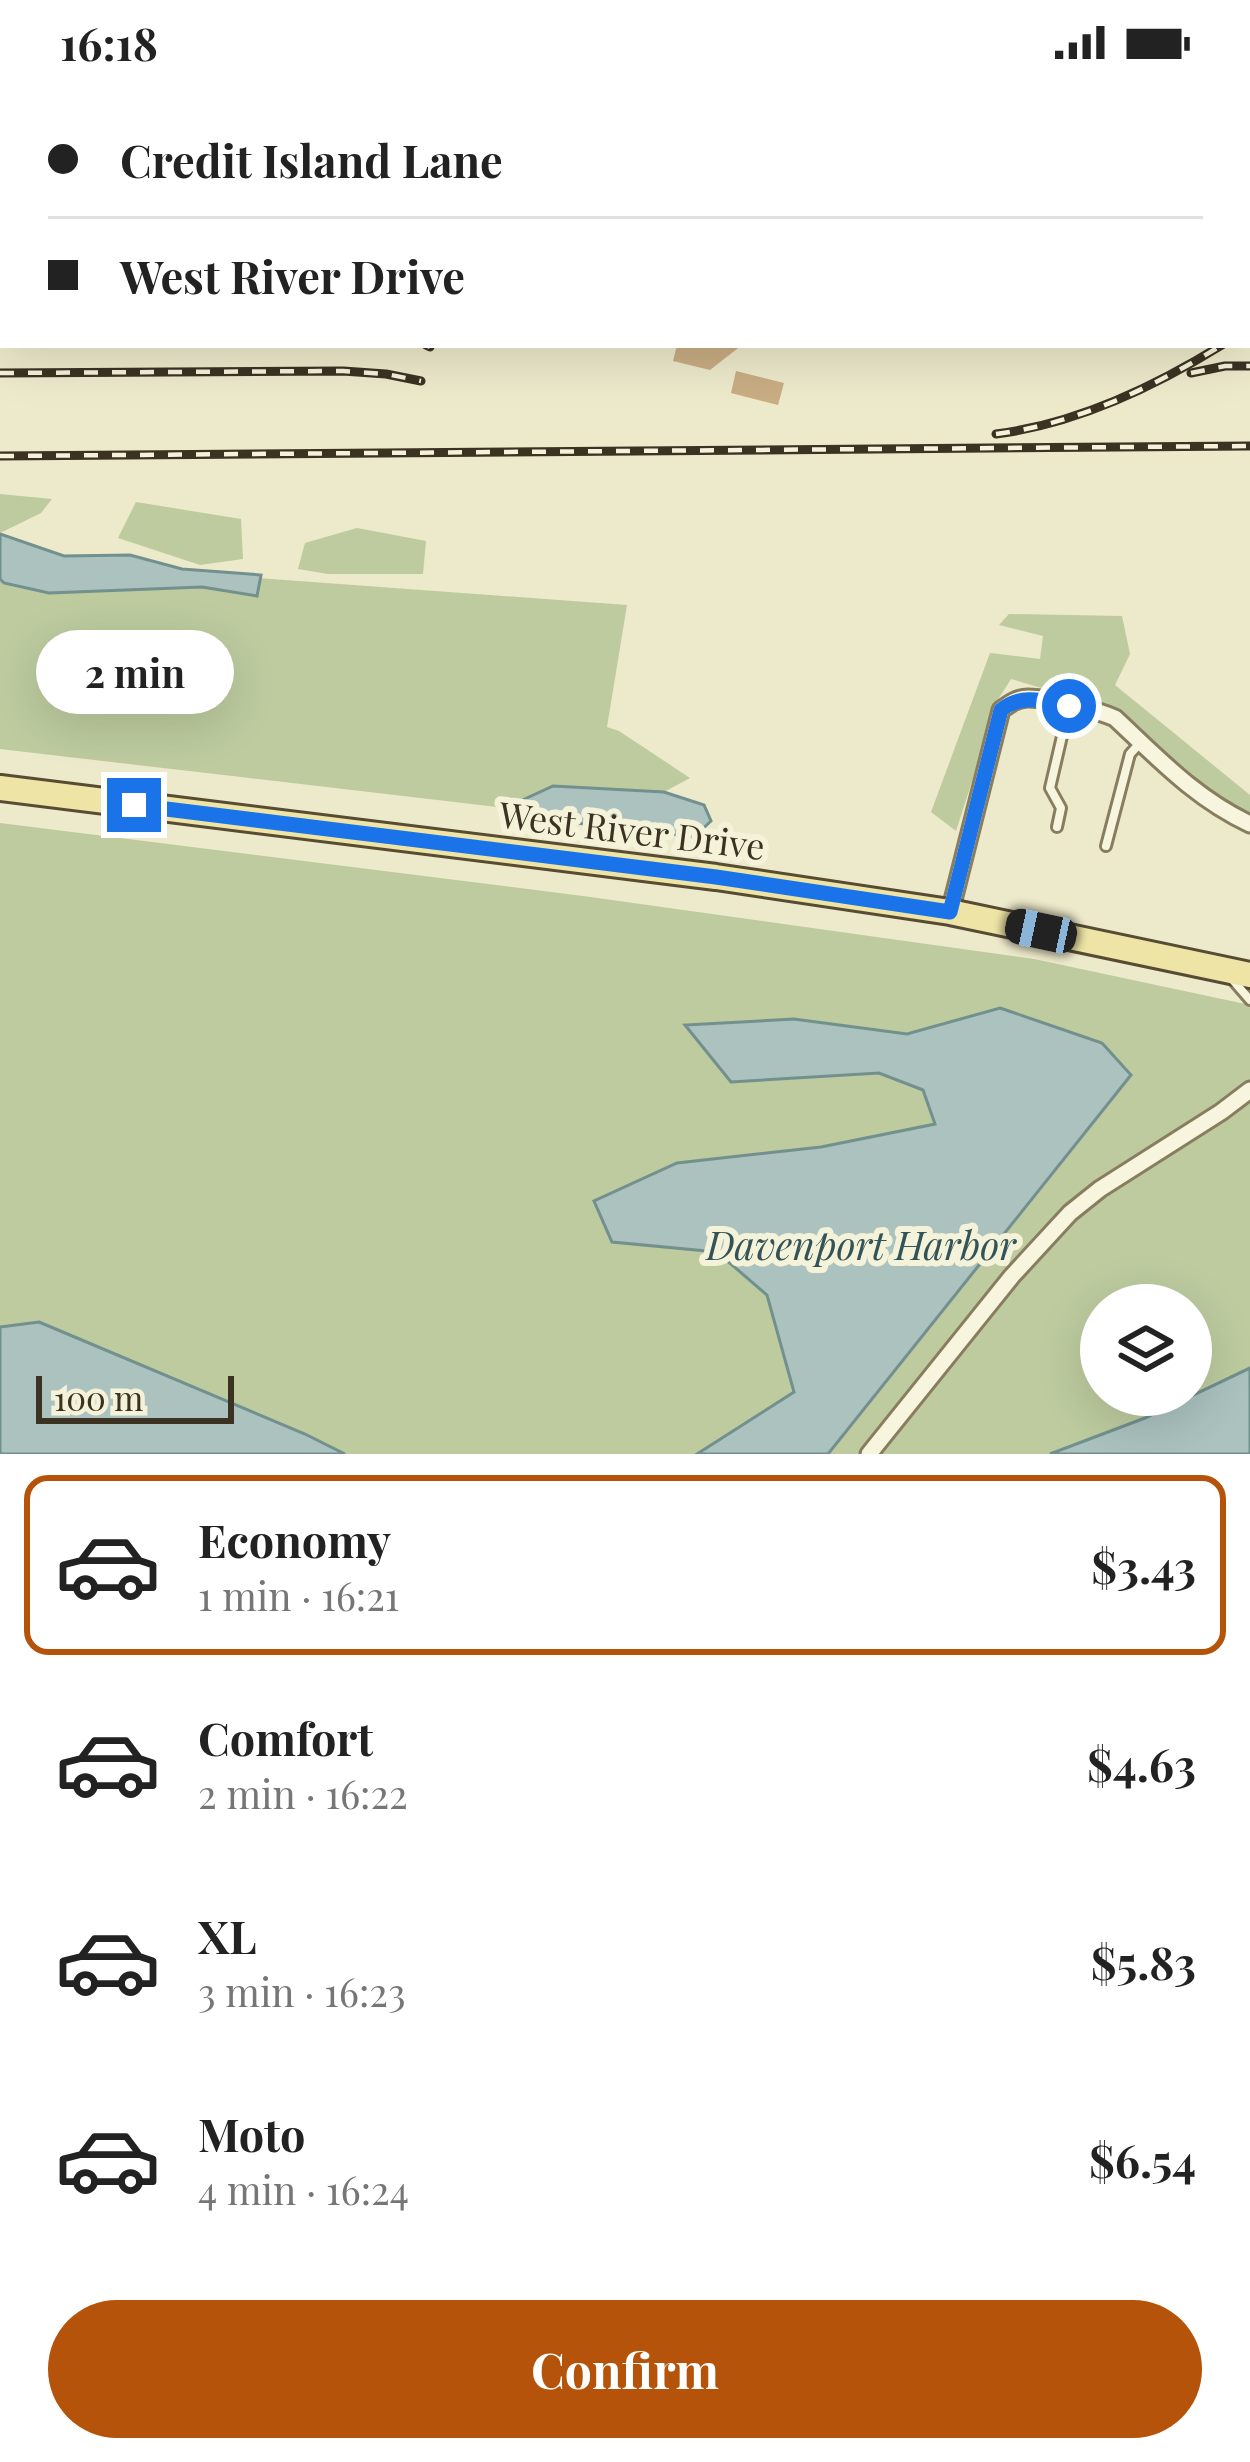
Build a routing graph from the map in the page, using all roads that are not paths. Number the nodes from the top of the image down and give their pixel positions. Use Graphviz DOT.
graph roads {
  1 [pos="1069,706"];
  2 [pos="1141,742"];
  3 [pos="0,788"];
  4 [pos="1250,824"];
  5 [pos="1057,827"];
  6 [pos="1106,846"];
  7 [pos="950,912"];
  8 [pos="1223,968"];
  9 [pos="1250,975"];
  10 [pos="1250,1000"];
  11 [pos="1250,1090"];
  12 [pos="869,1454"];
  1 -- 2 [label="street"];
  1 -- 5 [label="lane"];
  1 -- 7 [label="street"];
  2 -- 4 [label="street"];
  2 -- 6 [label="lane"];
  3 -- 7 [label="main road, West River Drive"];
  7 -- 8 [label="main road, West River Drive"];
  8 -- 9 [label="main road, West River Drive"];
  8 -- 10 [label="lane"];
  11 -- 12 [label="street"];
}
